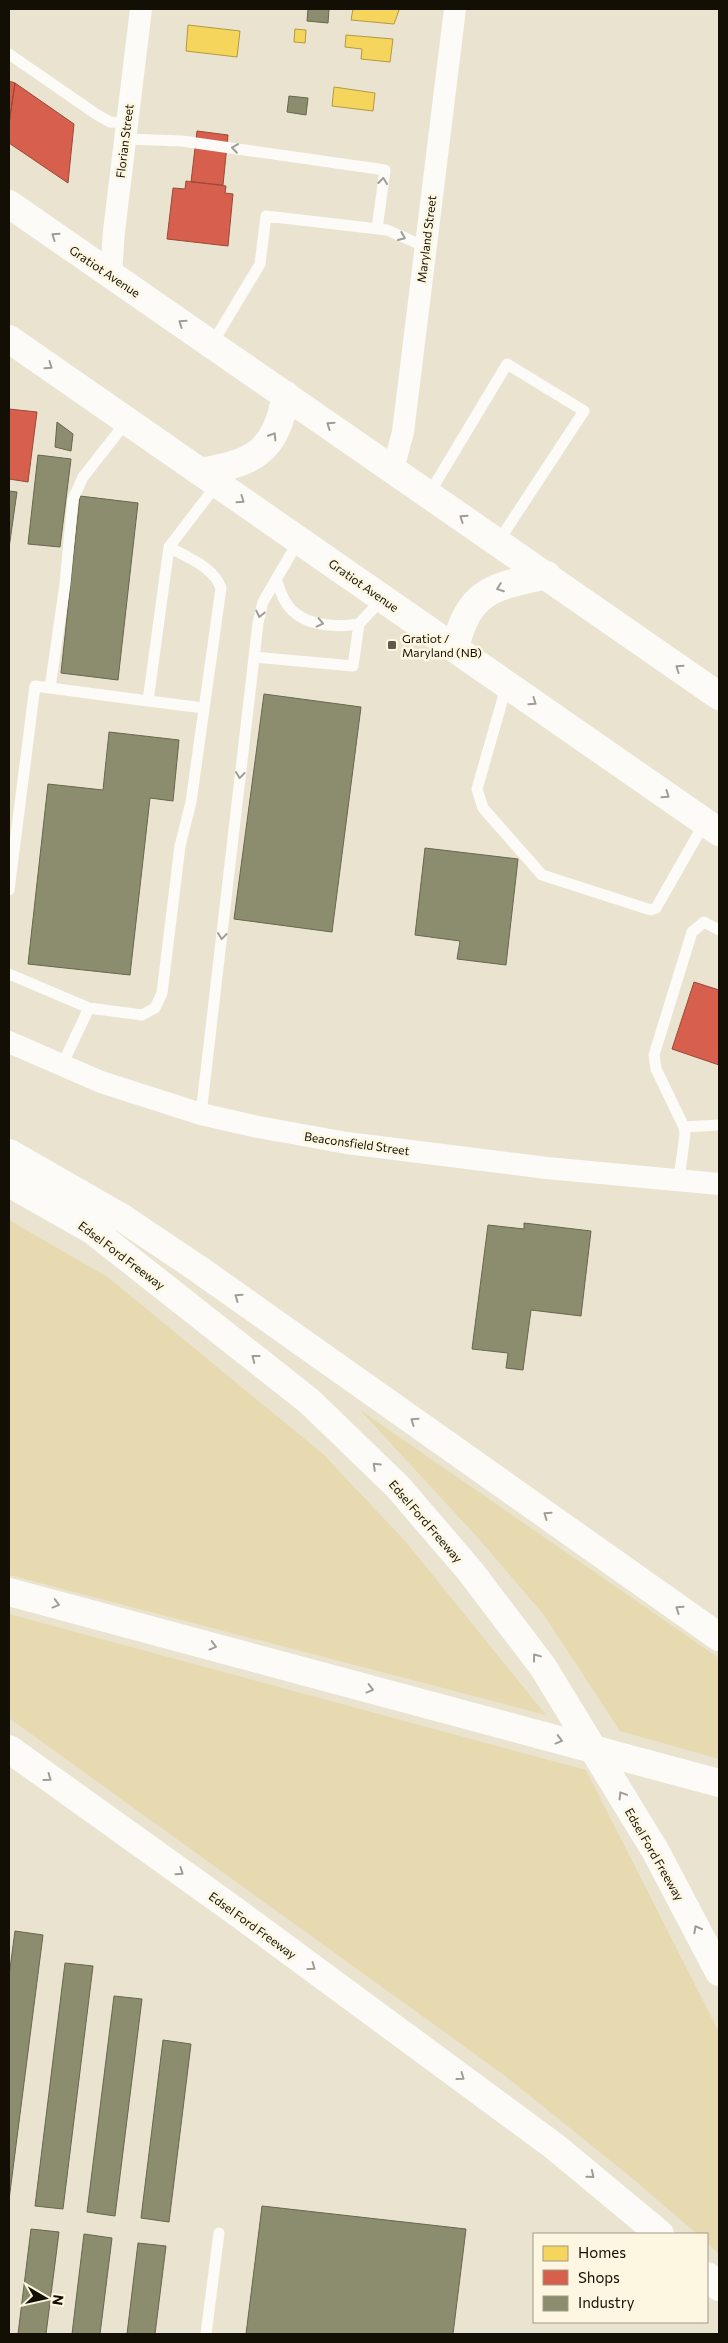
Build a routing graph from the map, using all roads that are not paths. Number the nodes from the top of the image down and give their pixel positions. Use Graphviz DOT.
graph roads {
  1 [pos="140,9"];
  2 [pos="455,9"];
  3 [pos="9,54"];
  4 [pos="126,131"];
  5 [pos="9,204"];
  6 [pos="377,229"];
  7 [pos="426,247"];
  8 [pos="111,274"];
  9 [pos="11,344"];
  10 [pos="212,344"];
  11 [pos="286,395"];
  12 [pos="128,421"];
  13 [pos="393,469"];
  14 [pos="209,478"];
  15 [pos="429,494"];
  16 [pos="299,540"];
  17 [pos="498,542"];
  18 [pos="169,547"];
  19 [pos="547,576"];
  20 [pos="276,580"];
  21 [pos="383,598"];
  22 [pos="358,624"];
  23 [pos="455,648"];
  24 [pos="254,658"];
  25 [pos="507,684"];
  26 [pos="50,688"];
  27 [pos="719,696"];
  28 [pos="148,701"];
  29 [pos="204,708"];
  30 [pos="712,827"];
  31 [pos="9,890"];
  32 [pos="719,930"];
  33 [pos="9,974"];
  34 [pos="90,1008"];
  35 [pos="9,1042"];
  36 [pos="62,1065"];
  37 [pos="201,1114"];
  38 [pos="719,1125"];
  39 [pos="684,1127"];
  40 [pos="9,1153"];
  41 [pos="679,1178"];
  42 [pos="9,1183"];
  43 [pos="719,1184"];
  44 [pos="9,1592"];
  45 [pos="719,1637"];
  46 [pos="9,1749"];
  47 [pos="719,1783"];
  48 [pos="719,1972"];
  49 [pos="219,2233"];
  50 [pos="659,2233"];
  51 [pos="708,2277"];
  52 [pos="719,2287"];
  53 [pos="206,2334"];
  1 -- 4 [label="street, Florian Street"];
  2 -- 7 [label="street, Maryland Street"];
  3 -- 4 [label="lane"];
  6 -- 4 [label="lane, one-way"];
  4 -- 8 [label="street, Florian Street"];
  8 -- 5 [label="main road, Gratiot Avenue, one-way"];
  6 -- 7 [label="lane, one-way"];
  6 -- 10 [label="lane"];
  7 -- 13 [label="street, Maryland Street"];
  10 -- 8 [label="main road, Gratiot Avenue, one-way"];
  9 -- 12 [label="main road, Gratiot Avenue, one-way"];
  10 -- 11 [label="main road, Gratiot Avenue"];
  13 -- 11 [label="main road, Gratiot Avenue, one-way"];
  14 -- 11 [label="main road, one-way"];
  12 -- 14 [label="main road, Gratiot Avenue"];
  12 -- 26 [label="lane"];
  13 -- 15 [label="main road, Gratiot Avenue"];
  14 -- 16 [label="main road, Gratiot Avenue, one-way"];
  14 -- 18 [label="lane"];
  17 -- 15 [label="main road, Gratiot Avenue, one-way"];
  15 -- 17 [label="lane"];
  16 -- 20 [label="lane"];
  16 -- 21 [label="main road, Gratiot Avenue"];
  17 -- 19 [label="main road, Gratiot Avenue"];
  18 -- 28 [label="lane"];
  18 -- 29 [label="lane"];
  19 -- 23 [label="main road, one-way"];
  27 -- 19 [label="main road, Gratiot Avenue, one-way"];
  20 -- 22 [label="lane, one-way"];
  20 -- 24 [label="lane, one-way"];
  21 -- 22 [label="lane"];
  21 -- 23 [label="main road, Gratiot Avenue"];
  22 -- 24 [label="lane"];
  23 -- 25 [label="main road, Gratiot Avenue"];
  24 -- 37 [label="lane, one-way"];
  25 -- 30 [label="main road, Gratiot Avenue, one-way"];
  25 -- 30 [label="lane"];
  26 -- 28 [label="lane"];
  26 -- 31 [label="lane"];
  28 -- 29 [label="lane"];
  29 -- 34 [label="lane"];
  32 -- 39 [label="lane"];
  33 -- 34 [label="lane"];
  34 -- 36 [label="lane"];
  35 -- 36 [label="street, Beaconsfield Street"];
  36 -- 37 [label="street, Beaconsfield Street"];
  37 -- 41 [label="street, Beaconsfield Street"];
  38 -- 39 [label="lane"];
  39 -- 41 [label="lane"];
  45 -- 40 [label="main road, one-way"];
  41 -- 43 [label="street, Beaconsfield Street"];
  48 -- 42 [label="main road, Edsel Ford Freeway, one-way"];
  44 -- 47 [label="main road, one-way"];
  46 -- 50 [label="main road, Edsel Ford Freeway, one-way"];
  49 -- 53 [label="lane"];
  51 -- 52 [label="main road"];
}
